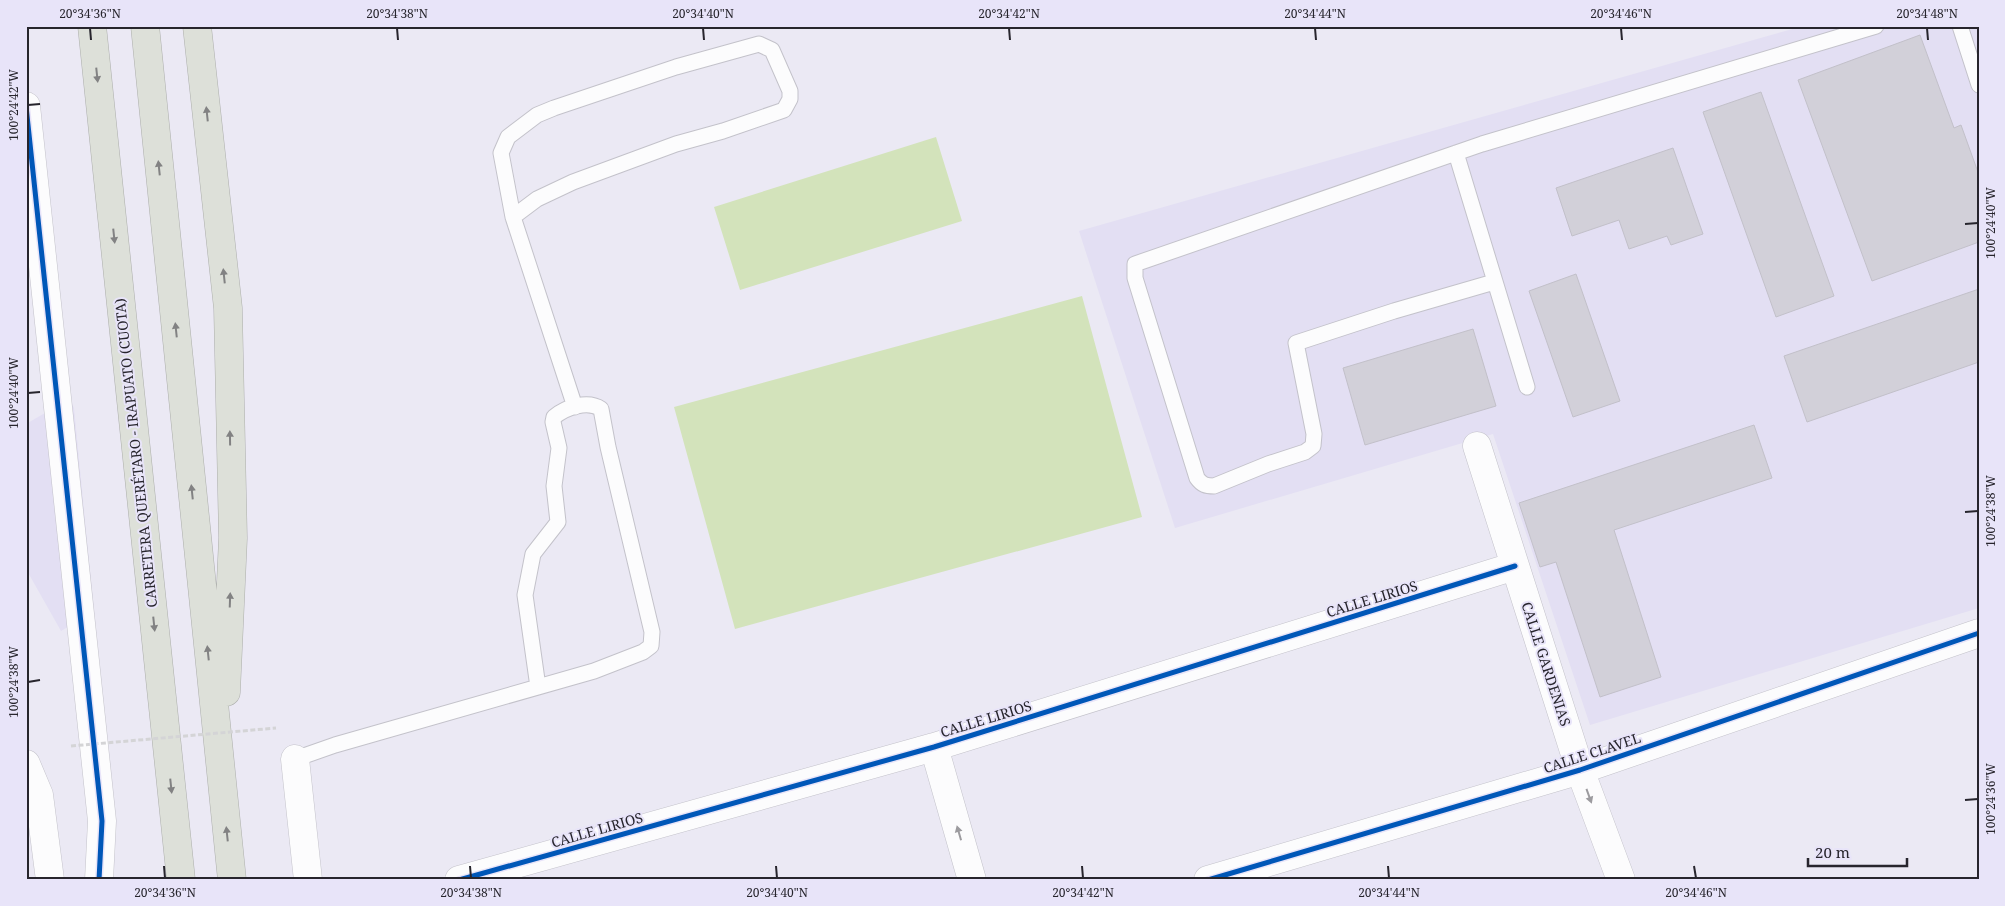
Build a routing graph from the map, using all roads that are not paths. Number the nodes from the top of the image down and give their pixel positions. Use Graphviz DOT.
graph roads {
  1 [pos="92,26"];
  2 [pos="145,26"];
  3 [pos="197,26"];
  4 [pos="1876,26"];
  5 [pos="1960,26"];
  6 [pos="1979,85"];
  7 [pos="26,106"];
  8 [pos="1456,153"];
  9 [pos="513,217"];
  10 [pos="1494,282"];
  11 [pos="1527,387"];
  12 [pos="575,407"];
  13 [pos="1477,446"];
  14 [pos="1515,566"];
  15 [pos="1979,633"];
  16 [pos="538,687"];
  17 [pos="934,747"];
  18 [pos="295,759"];
  19 [pos="26,764"];
  20 [pos="1580,770"];
  21 [pos="222,789"];
  22 [pos="50,880"];
  23 [pos="100,880"];
  24 [pos="181,880"];
  25 [pos="232,880"];
  26 [pos="308,880"];
  27 [pos="459,880"];
  28 [pos="972,880"];
  29 [pos="1208,880"];
  30 [pos="1621,880"];
  1 -- 24 [label="highway, CARRETERA QUERÉTARO - IRAPUATO (CUOTA), one-way"];
  21 -- 2 [label="highway, one-way"];
  21 -- 3 [label="highway, one-way"];
  4 -- 8 [label="lane"];
  5 -- 6 [label="lane"];
  7 -- 23 [label="street"];
  8 -- 10 [label="lane"];
  8 -- 10 [label="lane"];
  9 -- 9 [label="lane"];
  9 -- 12 [label="lane"];
  10 -- 11 [label="lane"];
  12 -- 16 [label="lane"];
  12 -- 16 [label="lane"];
  13 -- 14 [label="street, CALLE GARDENIAS"];
  14 -- 17 [label="street, CALLE LIRIOS"];
  14 -- 20 [label="street, CALLE GARDENIAS"];
  15 -- 20 [label="street, CALLE CLAVEL"];
  16 -- 18 [label="lane"];
  17 -- 27 [label="street, CALLE LIRIOS"];
  28 -- 17 [label="street, one-way"];
  18 -- 26 [label="street"];
  19 -- 22 [label="street"];
  20 -- 29 [label="street, CALLE CLAVEL"];
  20 -- 30 [label="street, CALLE GARDENIAS, one-way"];
  25 -- 21 [label="highway, one-way"];
}
